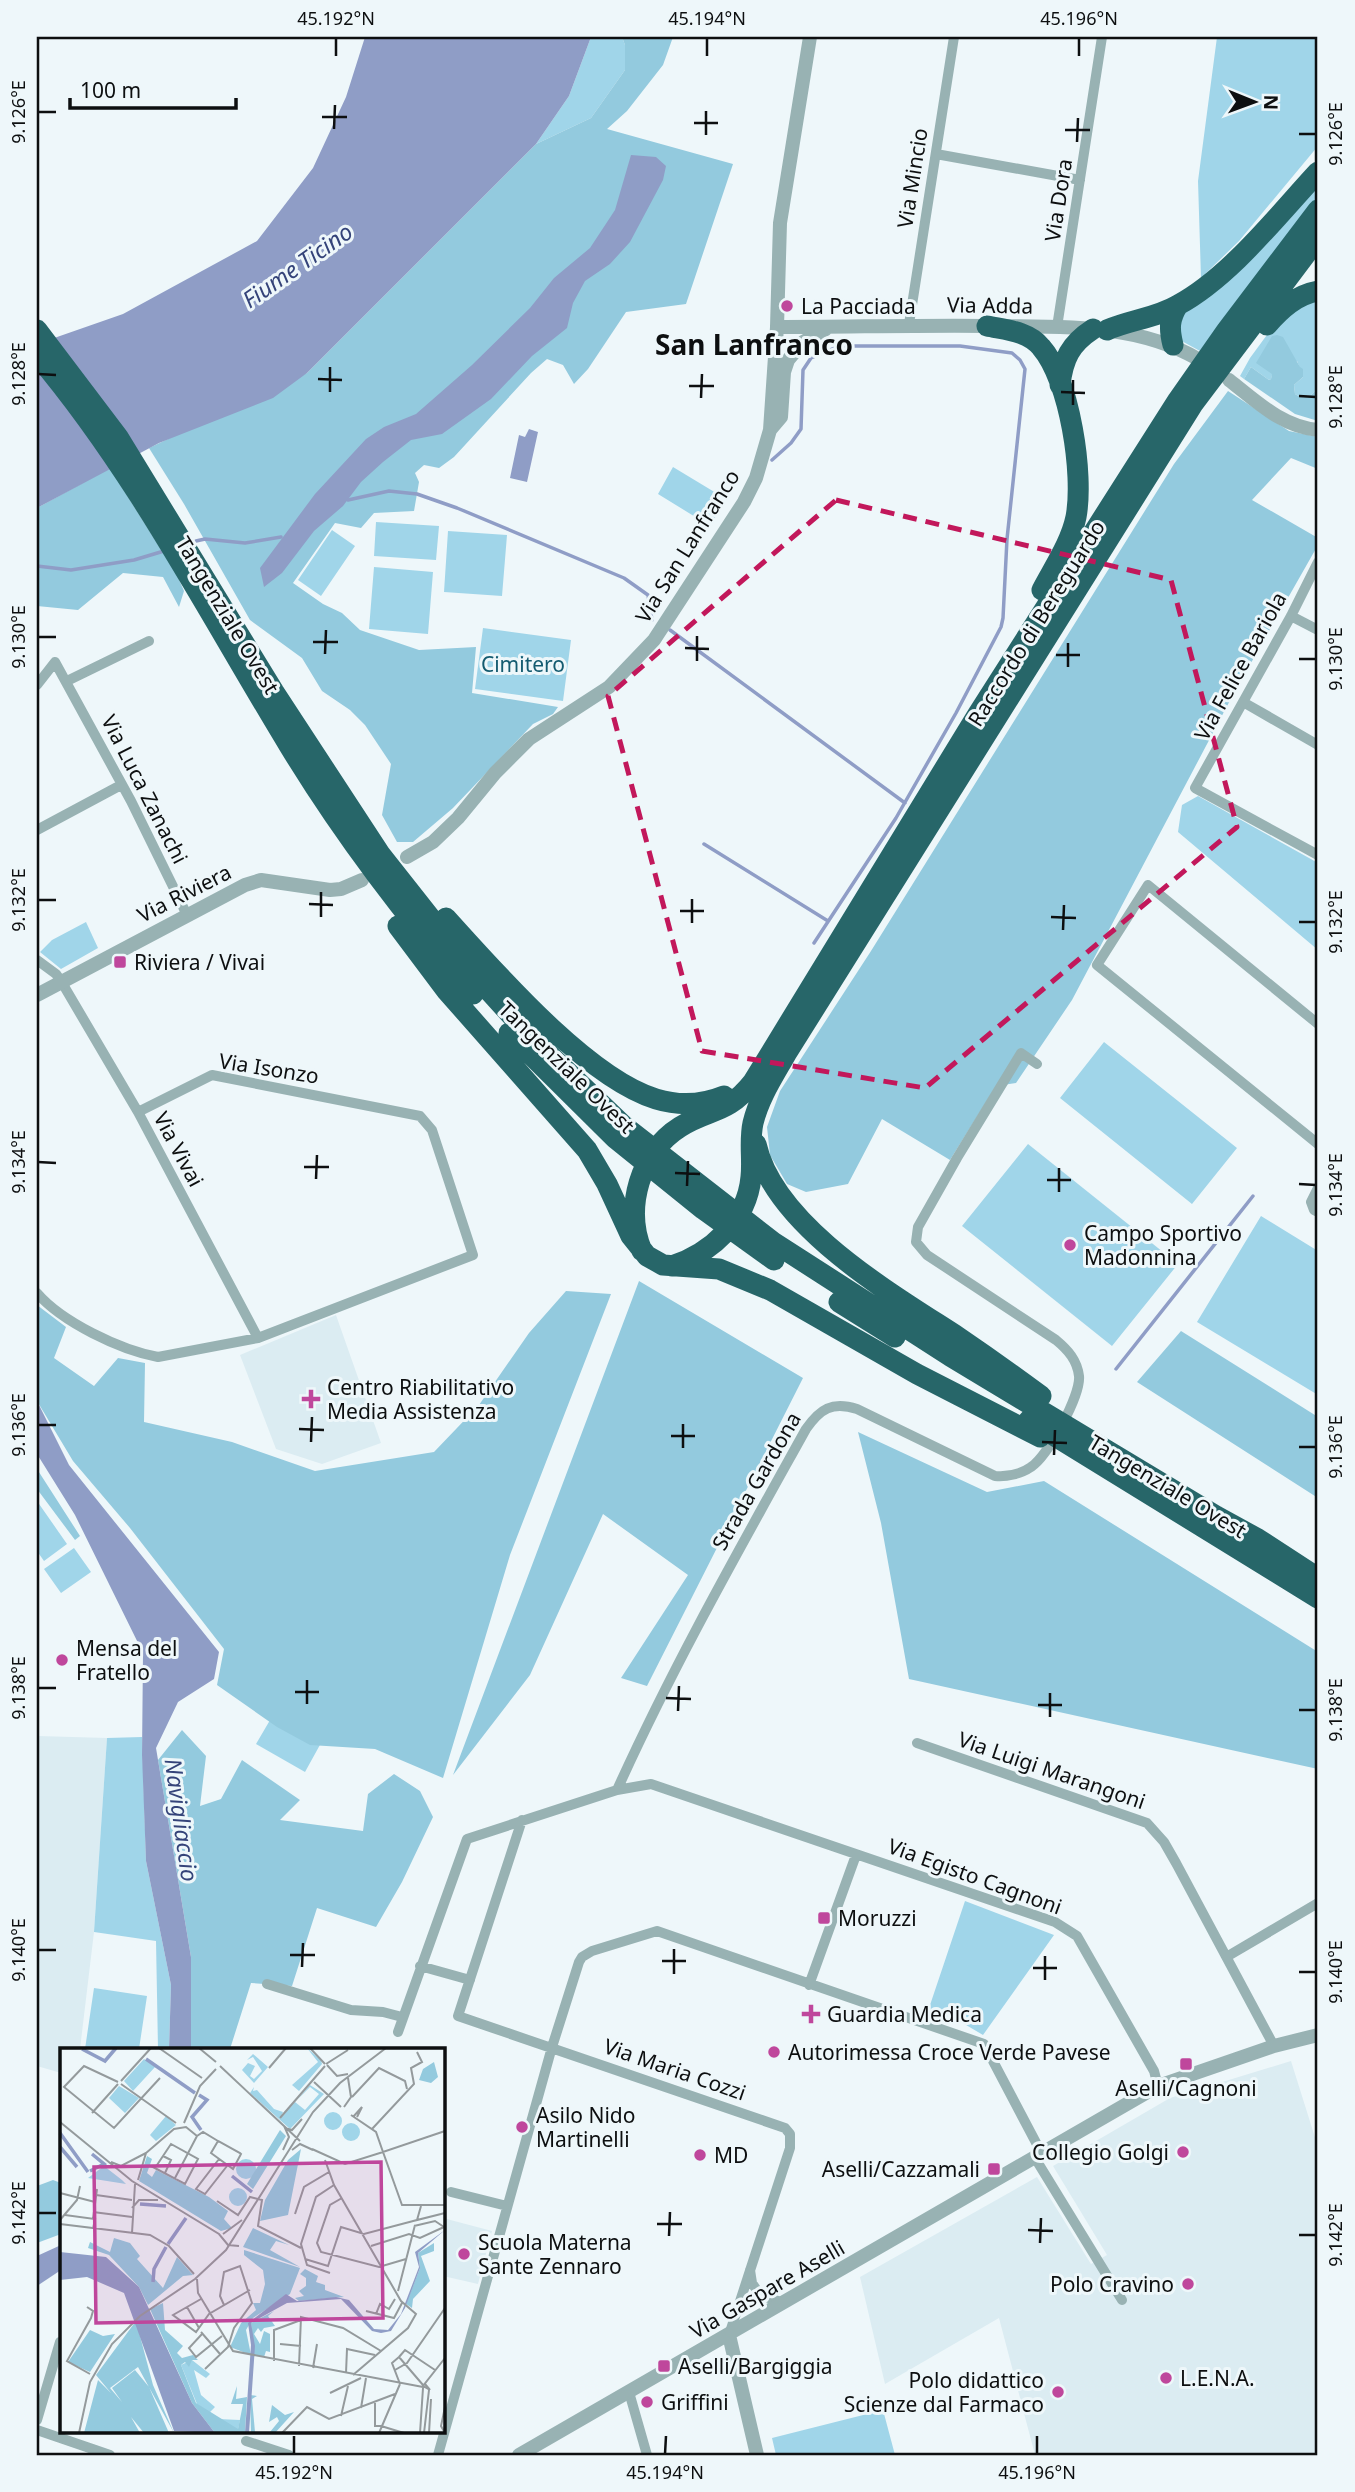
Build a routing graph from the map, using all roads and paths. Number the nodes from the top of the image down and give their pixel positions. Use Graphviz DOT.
graph roads {
  1 [pos="810,37"];
  2 [pos="954,37"];
  3 [pos="1102,37"];
  4 [pos="936,154"];
  5 [pos="1318,172"];
  6 [pos="1080,180"];
  7 [pos="1318,210"];
  8 [pos="1318,238"];
  9 [pos="1318,291"];
  10 [pos="1178,305"];
  11 [pos="909,324"];
  12 [pos="987,326"];
  13 [pos="777,327"];
  14 [pos="831,327"];
  15 [pos="1057,327"];
  16 [pos="37,330"];
  17 [pos="1100,330"];
  18 [pos="1173,345"];
  19 [pos="37,355"];
  20 [pos="1198,359"];
  21 [pos="1229,368"];
  22 [pos="1060,385"];
  23 [pos="1190,404"];
  24 [pos="770,430"];
  25 [pos="1318,430"];
  26 [pos="172,538"];
  27 [pos="1318,562"];
  28 [pos="1291,616"];
  29 [pos="1318,630"];
  30 [pos="149,641"];
  31 [pos="67,681"];
  32 [pos="37,685"];
  33 [pos="1243,702"];
  34 [pos="978,714"];
  35 [pos="1318,745"];
  36 [pos="311,764"];
  37 [pos="121,785"];
  38 [pos="37,830"];
  39 [pos="1318,855"];
  40 [pos="407,857"];
  41 [pos="362,880"];
  42 [pos="187,915"];
  43 [pos="37,960"];
  44 [pos="61,981"];
  45 [pos="37,995"];
  46 [pos="1318,1024"];
  47 [pos="779,1051"];
  48 [pos="1037,1064"];
  49 [pos="138,1112"];
  50 [pos="755,1116"];
  51 [pos="1318,1144"];
  52 [pos="1318,1188"];
  53 [pos="1318,1212"];
  54 [pos="642,1251"];
  55 [pos="672,1266"];
  56 [pos="37,1293"];
  57 [pos="258,1338"];
  58 [pos="1128,1472"];
  59 [pos="1206,1529"];
  60 [pos="1258,1539"];
  61 [pos="1318,1570"];
  62 [pos="1318,1578"];
  63 [pos="1318,1598"];
  64 [pos="1318,1610"];
  65 [pos="917,1744"];
  66 [pos="617,1790"];
  67 [pos="522,1820"];
  68 [pos="856,1854"];
  69 [pos="1318,1903"];
  70 [pos="1228,1956"];
  71 [pos="420,1966"];
  72 [pos="470,1980"];
  73 [pos="267,1984"];
  74 [pos="809,1985"];
  75 [pos="402,2017"];
  76 [pos="398,2032"];
  77 [pos="1315,2035"];
  78 [pos="1274,2046"];
  79 [pos="552,2047"];
  80 [pos="1158,2086"];
  81 [pos="1039,2156"];
  82 [pos="451,2192"];
  83 [pos="507,2206"];
  84 [pos="749,2269"];
  85 [pos="1122,2300"];
  86 [pos="784,2303"];
  87 [pos="729,2336"];
  88 [pos="60,2342"];
  89 [pos="629,2392"];
  90 [pos="37,2420"];
  91 [pos="37,2430"];
  92 [pos="246,2441"];
  93 [pos="110,2455"];
  94 [pos="289,2455"];
  95 [pos="438,2455"];
  96 [pos="519,2455"];
  97 [pos="647,2455"];
  98 [pos="757,2455"];
  1 -- 13 [label="street, Via San Lanfranco"];
  2 -- 4 [label="street, Via Mincio"];
  3 -- 6 [label="street, Via Dora"];
  4 -- 6 [label="street"];
  4 -- 11 [label="street, Via Mincio"];
  5 -- 10 [label="highway"];
  6 -- 15 [label="street, Via Dora"];
  7 -- 23 [label="highway, Raccordo di Bereguardo"];
  8 -- 21 [label="highway"];
  9 -- 21 [label="highway"];
  10 -- 17 [label="highway"];
  10 -- 18 [label="highway"];
  11 -- 12 [label="street, Via Adda"];
  11 -- 14 [label="street, Via Adda"];
  12 -- 15 [label="street, Via Adda"];
  12 -- 22 [label="highway"];
  13 -- 14 [label="street, Via Adda"];
  13 -- 24 [label="street, Via San Lanfranco"];
  14 -- 24 [label="street"];
  15 -- 17 [label="street, Via Adda"];
  16 -- 26 [label="highway, Tangenziale Ovest"];
  17 -- 18 [label="street, Via Adda"];
  17 -- 22 [label="highway"];
  18 -- 20 [label="street, Via Adda"];
  19 -- 26 [label="highway, Tangenziale Ovest"];
  21 -- 23 [label="highway"];
  21 -- 25 [label="street"];
  22 -- 34 [label="highway"];
  23 -- 34 [label="highway, Raccordo di Bereguardo"];
  23 -- 47 [label="highway, Raccordo di Bereguardo"];
  24 -- 40 [label="street, Via San Lanfranco"];
  26 -- 36 [label="highway, Tangenziale Ovest"];
  27 -- 28 [label="street, Via Felice Bariola"];
  28 -- 29 [label="street"];
  28 -- 33 [label="street, Via Felice Bariola"];
  30 -- 31 [label="street"];
  31 -- 32 [label="street, Via Luca Zanachi"];
  31 -- 37 [label="street, Via Luca Zanachi"];
  33 -- 35 [label="street"];
  33 -- 39 [label="street, Via Felice Bariola"];
  34 -- 47 [label="highway, Raccordo di Bereguardo"];
  36 -- 47 [label="highway"];
  36 -- 54 [label="highway"];
  36 -- 58 [label="highway, Tangenziale Ovest"];
  37 -- 38 [label="street"];
  37 -- 42 [label="street, Via Luca Zanachi"];
  41 -- 42 [label="street, Via Riviera"];
  42 -- 44 [label="street, Via Riviera"];
  43 -- 44 [label="street, Via Vivai"];
  44 -- 45 [label="street, Via Riviera"];
  44 -- 49 [label="street, Via Vivai"];
  46 -- 51 [label="street"];
  47 -- 50 [label="highway"];
  47 -- 54 [label="highway"];
  48 -- 66 [label="street, Strada Gardona"];
  49 -- 57 [label="street, Via Vivai"];
  49 -- 57 [label="street, Via Isonzo"];
  50 -- 55 [label="highway"];
  50 -- 58 [label="highway"];
  52 -- 53 [label="street"];
  54 -- 55 [label="highway"];
  55 -- 58 [label="highway"];
  56 -- 57 [label="street"];
  58 -- 59 [label="highway, Tangenziale Ovest"];
  58 -- 60 [label="highway, Tangenziale Ovest"];
  59 -- 63 [label="highway, Tangenziale Ovest"];
  59 -- 64 [label="highway"];
  60 -- 61 [label="highway"];
  60 -- 62 [label="highway, Tangenziale Ovest"];
  65 -- 70 [label="street, Via Luigi Marangoni"];
  66 -- 67 [label="street, Via Egisto Cagnoni"];
  66 -- 68 [label="street, Via Egisto Cagnoni"];
  67 -- 71 [label="street, Via Egisto Cagnoni"];
  67 -- 72 [label="street"];
  68 -- 74 [label="street"];
  68 -- 80 [label="street, Via Egisto Cagnoni"];
  69 -- 70 [label="street"];
  70 -- 78 [label="street, Via Luigi Marangoni"];
  71 -- 72 [label="street"];
  71 -- 75 [label="street"];
  72 -- 79 [label="street, Via Maria Cozzi"];
  73 -- 75 [label="street"];
  74 -- 79 [label="street"];
  74 -- 81 [label="street"];
  75 -- 76 [label="street"];
  77 -- 78 [label="street, Via Gaspare Aselli"];
  78 -- 80 [label="street, Via Gaspare Aselli"];
  79 -- 83 [label="street"];
  79 -- 84 [label="street, Via Maria Cozzi"];
  80 -- 81 [label="street, Via Gaspare Aselli"];
  81 -- 85 [label="street"];
  81 -- 86 [label="street, Via Gaspare Aselli"];
  82 -- 83 [label="street"];
  83 -- 95 [label="street"];
  84 -- 86 [label="street"];
  84 -- 87 [label="street"];
  86 -- 87 [label="street, Via Gaspare Aselli"];
  87 -- 89 [label="street, Via Gaspare Aselli"];
  87 -- 98 [label="street"];
  88 -- 90 [label="street"];
  89 -- 96 [label="street, Via Gaspare Aselli"];
  89 -- 97 [label="street"];
  91 -- 93 [label="street"];
  92 -- 94 [label="street"];
}
